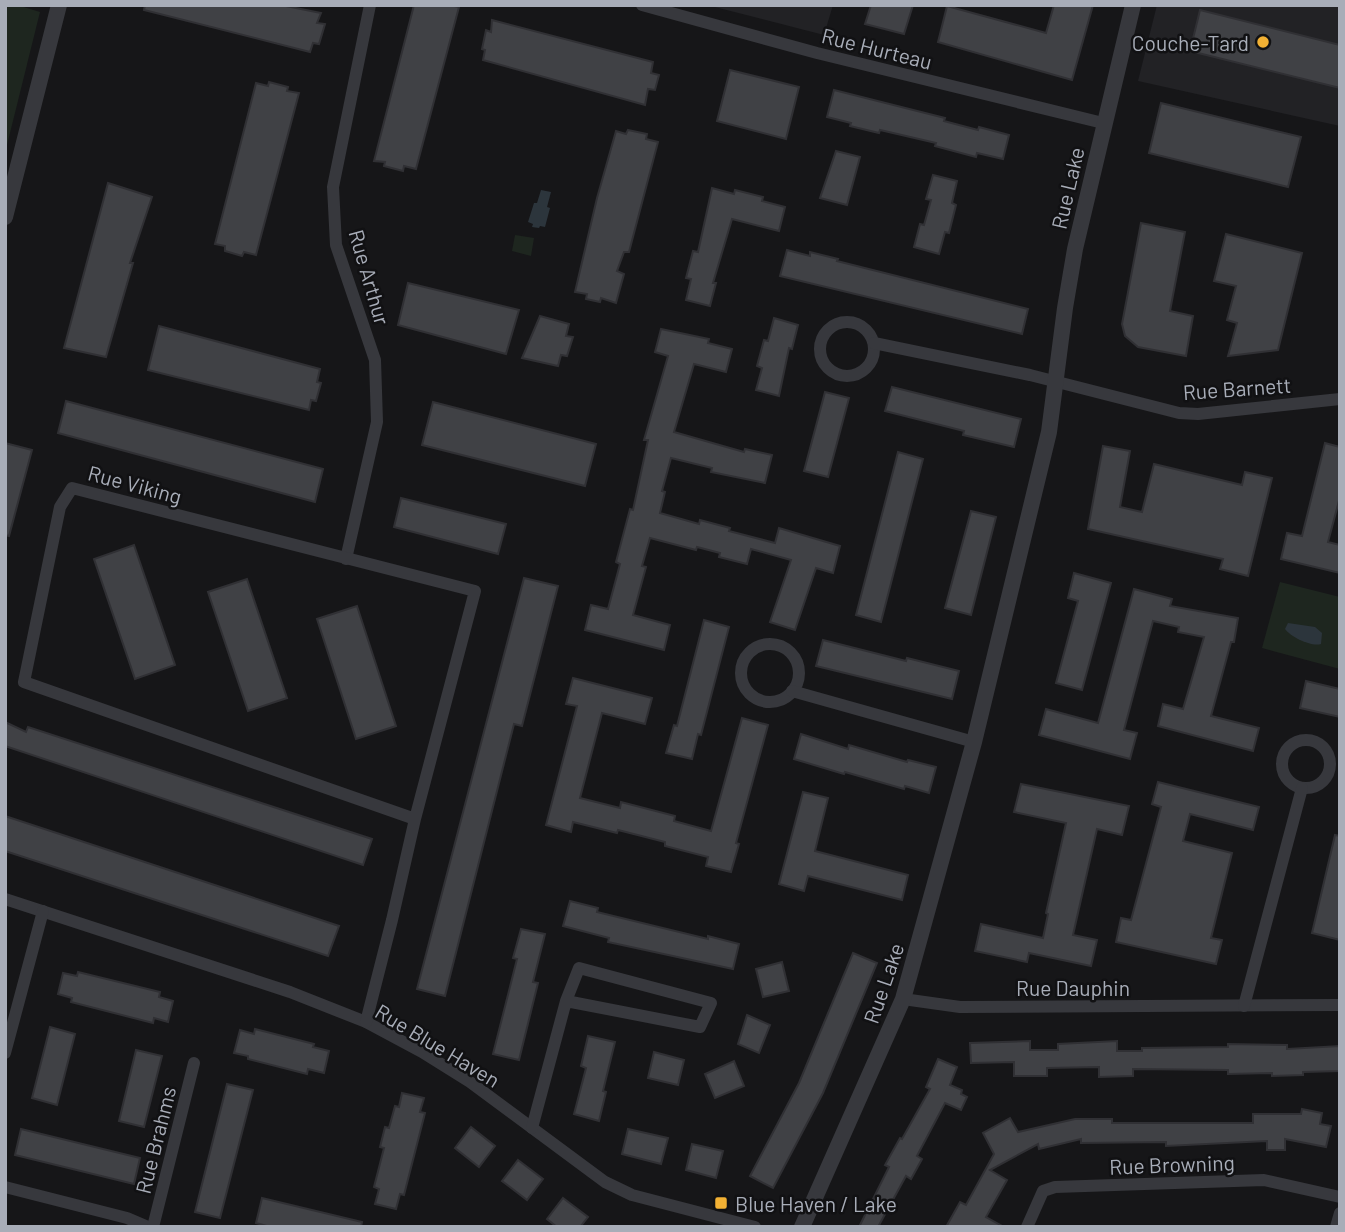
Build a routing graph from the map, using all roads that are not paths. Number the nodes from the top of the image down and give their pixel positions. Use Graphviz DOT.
graph roads {
  1 [pos="370,5"];
  2 [pos="642,5"];
  3 [pos="1133,5"];
  4 [pos="58,7"];
  5 [pos="1103,124"];
  6 [pos="5,217"];
  7 [pos="874,343"];
  8 [pos="1056,382"];
  9 [pos="1340,399"];
  10 [pos="346,559"];
  11 [pos="792,691"];
  12 [pos="974,742"];
  13 [pos="1302,789"];
  14 [pos="415,819"];
  15 [pos="5,899"];
  16 [pos="43,911"];
  17 [pos="903,999"];
  18 [pos="566,1001"];
  19 [pos="1340,1005"];
  20 [pos="1244,1006"];
  21 [pos="366,1022"];
  22 [pos="5,1053"];
  23 [pos="194,1063"];
  24 [pos="532,1128"];
  25 [pos="5,1187"];
  26 [pos="1340,1197"];
  27 [pos="1340,1213"];
  28 [pos="148,1227"];
  29 [pos="153,1227"];
  30 [pos="755,1227"];
  31 [pos="802,1227"];
  32 [pos="1027,1227"];
  33 [pos="1336,1227"];
  1 -- 10 [label="street, Rue Arthur"];
  2 -- 5 [label="street, Rue Hurteau"];
  3 -- 5 [label="street, Rue Lake"];
  4 -- 6 [label="street"];
  5 -- 8 [label="street, Rue Lake"];
  7 -- 7 [label="street"];
  7 -- 8 [label="street"];
  8 -- 9 [label="street, Rue Barnett"];
  8 -- 12 [label="street, Rue Lake"];
  10 -- 14 [label="street, Rue Viking"];
  10 -- 14 [label="street, Rue Viking"];
  11 -- 11 [label="street"];
  11 -- 12 [label="street"];
  12 -- 17 [label="street, Rue Lake"];
  13 -- 20 [label="street"];
  14 -- 21 [label="street, Rue Viking"];
  15 -- 16 [label="street, Rue Blue Haven"];
  16 -- 21 [label="street, Rue Blue Haven"];
  16 -- 22 [label="street"];
  17 -- 20 [label="street, Rue Dauphin"];
  17 -- 31 [label="street, Rue Lake"];
  18 -- 18 [label="street"];
  18 -- 24 [label="street"];
  19 -- 20 [label="street, Rue Dauphin"];
  21 -- 24 [label="street, Rue Blue Haven"];
  23 -- 29 [label="street, Rue Brahms"];
  24 -- 30 [label="street, Rue Blue Haven"];
  25 -- 28 [label="street"];
  26 -- 32 [label="street, Rue Browning"];
  27 -- 33 [label="street"];
}
